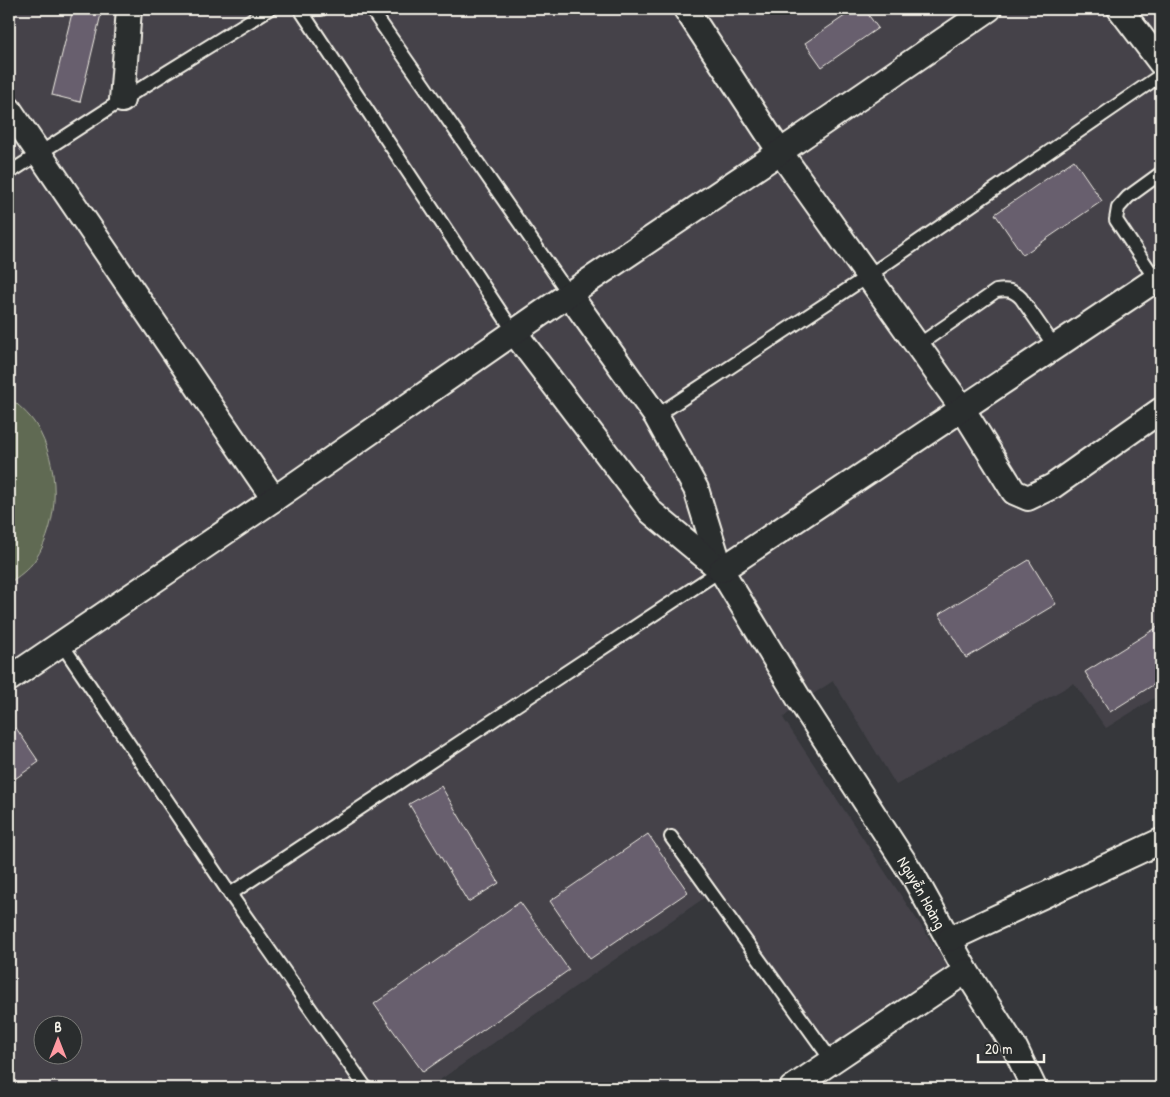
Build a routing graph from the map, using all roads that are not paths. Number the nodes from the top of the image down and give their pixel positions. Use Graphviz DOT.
graph roads {
  1 [pos="129,9"];
  2 [pos="269,9"];
  3 [pos="300,9"];
  4 [pos="310,9"];
  5 [pos="321,9"];
  6 [pos="371,9"];
  7 [pos="686,9"];
  8 [pos="988,9"];
  9 [pos="1120,9"];
  10 [pos="1161,63"];
  11 [pos="1161,75"];
  12 [pos="122,100"];
  13 [pos="9,109"];
  14 [pos="780,152"];
  15 [pos="39,154"];
  16 [pos="9,173"];
  17 [pos="1161,173"];
  18 [pos="868,276"];
  19 [pos="1158,278"];
  20 [pos="569,294"];
  21 [pos="514,332"];
  22 [pos="918,346"];
  23 [pos="1055,347"];
  24 [pos="962,408"];
  25 [pos="1161,410"];
  26 [pos="656,416"];
  27 [pos="274,498"];
  28 [pos="721,570"];
  29 [pos="61,643"];
  30 [pos="9,679"];
  31 [pos="671,837"];
  32 [pos="1161,840"];
  33 [pos="230,894"];
  34 [pos="950,939"];
  35 [pos="966,970"];
  36 [pos="832,1061"];
  37 [pos="366,1088"];
  38 [pos="792,1088"];
  39 [pos="1034,1088"];
  1 -- 12 [label="street"];
  2 -- 12 [label="lane"];
  3 -- 21 [label="lane"];
  4 -- 5 [label="lane"];
  6 -- 20 [label="lane"];
  7 -- 14 [label="street"];
  8 -- 14 [label="street"];
  9 -- 10 [label="street"];
  11 -- 18 [label="lane"];
  12 -- 15 [label="lane"];
  13 -- 15 [label="street"];
  14 -- 18 [label="street"];
  14 -- 20 [label="street"];
  15 -- 16 [label="lane"];
  15 -- 27 [label="street"];
  17 -- 19 [label="lane"];
  18 -- 22 [label="street"];
  18 -- 26 [label="lane"];
  19 -- 23 [label="street"];
  20 -- 21 [label="street"];
  20 -- 26 [label="street"];
  21 -- 27 [label="street"];
  21 -- 28 [label="street"];
  22 -- 23 [label="lane"];
  22 -- 24 [label="street"];
  23 -- 24 [label="street"];
  24 -- 25 [label="street"];
  24 -- 28 [label="street"];
  26 -- 28 [label="street"];
  27 -- 29 [label="street"];
  28 -- 33 [label="lane"];
  28 -- 34 [label="street, Nguyễn Hoàng"];
  29 -- 30 [label="street"];
  29 -- 33 [label="lane"];
  31 -- 36 [label="lane"];
  32 -- 34 [label="street"];
  33 -- 37 [label="lane"];
  34 -- 35 [label="street, Nguyễn Hoàng"];
  35 -- 36 [label="street"];
  35 -- 39 [label="street, Nguyễn Hoàng"];
  36 -- 38 [label="street"];
}
